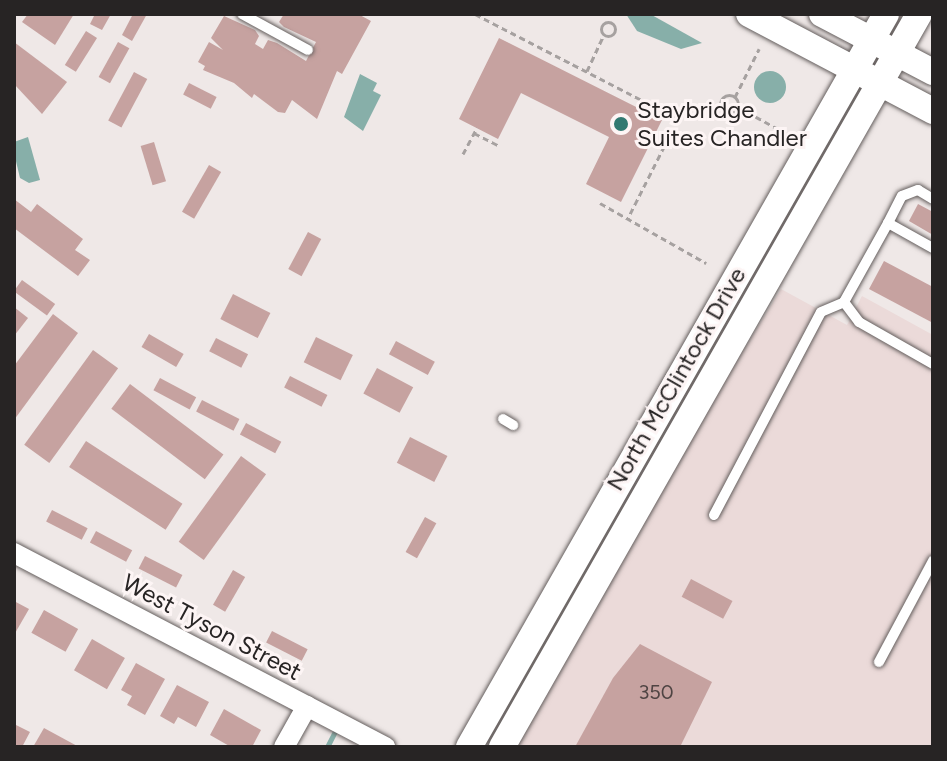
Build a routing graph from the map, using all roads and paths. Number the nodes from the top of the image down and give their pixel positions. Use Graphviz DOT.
graph roads {
  1 [pos="242,14"];
  2 [pos="475,14"];
  3 [pos="749,14"];
  4 [pos="822,14"];
  5 [pos="886,14"];
  6 [pos="919,14"];
  7 [pos="604,35"];
  8 [pos="872,40"];
  9 [pos="759,49"];
  10 [pos="308,50"];
  11 [pos="898,54"];
  12 [pos="855,69"];
  13 [pos="586,72"];
  14 [pos="933,72"];
  15 [pos="882,83"];
  16 [pos="735,97"];
  17 [pos="738,107"];
  18 [pos="713,108"];
  19 [pos="721,109"];
  20 [pos="933,111"];
  21 [pos="477,128"];
  22 [pos="474,133"];
  23 [pos="794,138"];
  24 [pos="498,145"];
  25 [pos="463,154"];
  26 [pos="933,199"];
  27 [pos="600,203"];
  28 [pos="628,218"];
  29 [pos="888,223"];
  30 [pos="933,248"];
  31 [pos="706,263"];
  32 [pos="844,302"];
  33 [pos="933,364"];
  34 [pos="618,479"];
  35 [pos="643,493"];
  36 [pos="714,515"];
  37 [pos="14,553"];
  38 [pos="933,561"];
  39 [pos="879,662"];
  40 [pos="307,706"];
  41 [pos="284,747"];
  42 [pos="385,747"];
  43 [pos="469,747"];
  44 [pos="502,747"];
  1 -- 10 [label="lane"];
  2 -- 13 [label="path"];
  3 -- 12 [label="main road"];
  4 -- 8 [label="main road"];
  5 -- 8 [label="main road, North McClintock Drive"];
  6 -- 11 [label="main road, North McClintock Drive"];
  7 -- 13 [label="path"];
  8 -- 11 [label="main road"];
  8 -- 12 [label="main road, North McClintock Drive"];
  9 -- 16 [label="path"];
  11 -- 14 [label="main road"];
  11 -- 15 [label="main road, North McClintock Drive"];
  12 -- 15 [label="main road"];
  12 -- 34 [label="main road, North McClintock Drive"];
  13 -- 28 [label="path"];
  15 -- 20 [label="main road"];
  15 -- 35 [label="main road, North McClintock Drive"];
  16 -- 17 [label="path"];
  16 -- 19 [label="path"];
  17 -- 19 [label="path"];
  17 -- 23 [label="path"];
  18 -- 19 [label="path"];
  21 -- 22 [label="path"];
  22 -- 24 [label="path"];
  22 -- 25 [label="path"];
  26 -- 29 [label="lane"];
  27 -- 28 [label="path"];
  28 -- 31 [label="path"];
  29 -- 30 [label="lane"];
  29 -- 32 [label="lane"];
  32 -- 33 [label="lane"];
  32 -- 36 [label="lane"];
  34 -- 35 [label="main road"];
  34 -- 43 [label="main road, North McClintock Drive"];
  35 -- 44 [label="main road, North McClintock Drive"];
  37 -- 40 [label="street, West Tyson Street"];
  38 -- 39 [label="lane"];
  40 -- 41 [label="street"];
  40 -- 42 [label="street, West Tyson Street"];
}
